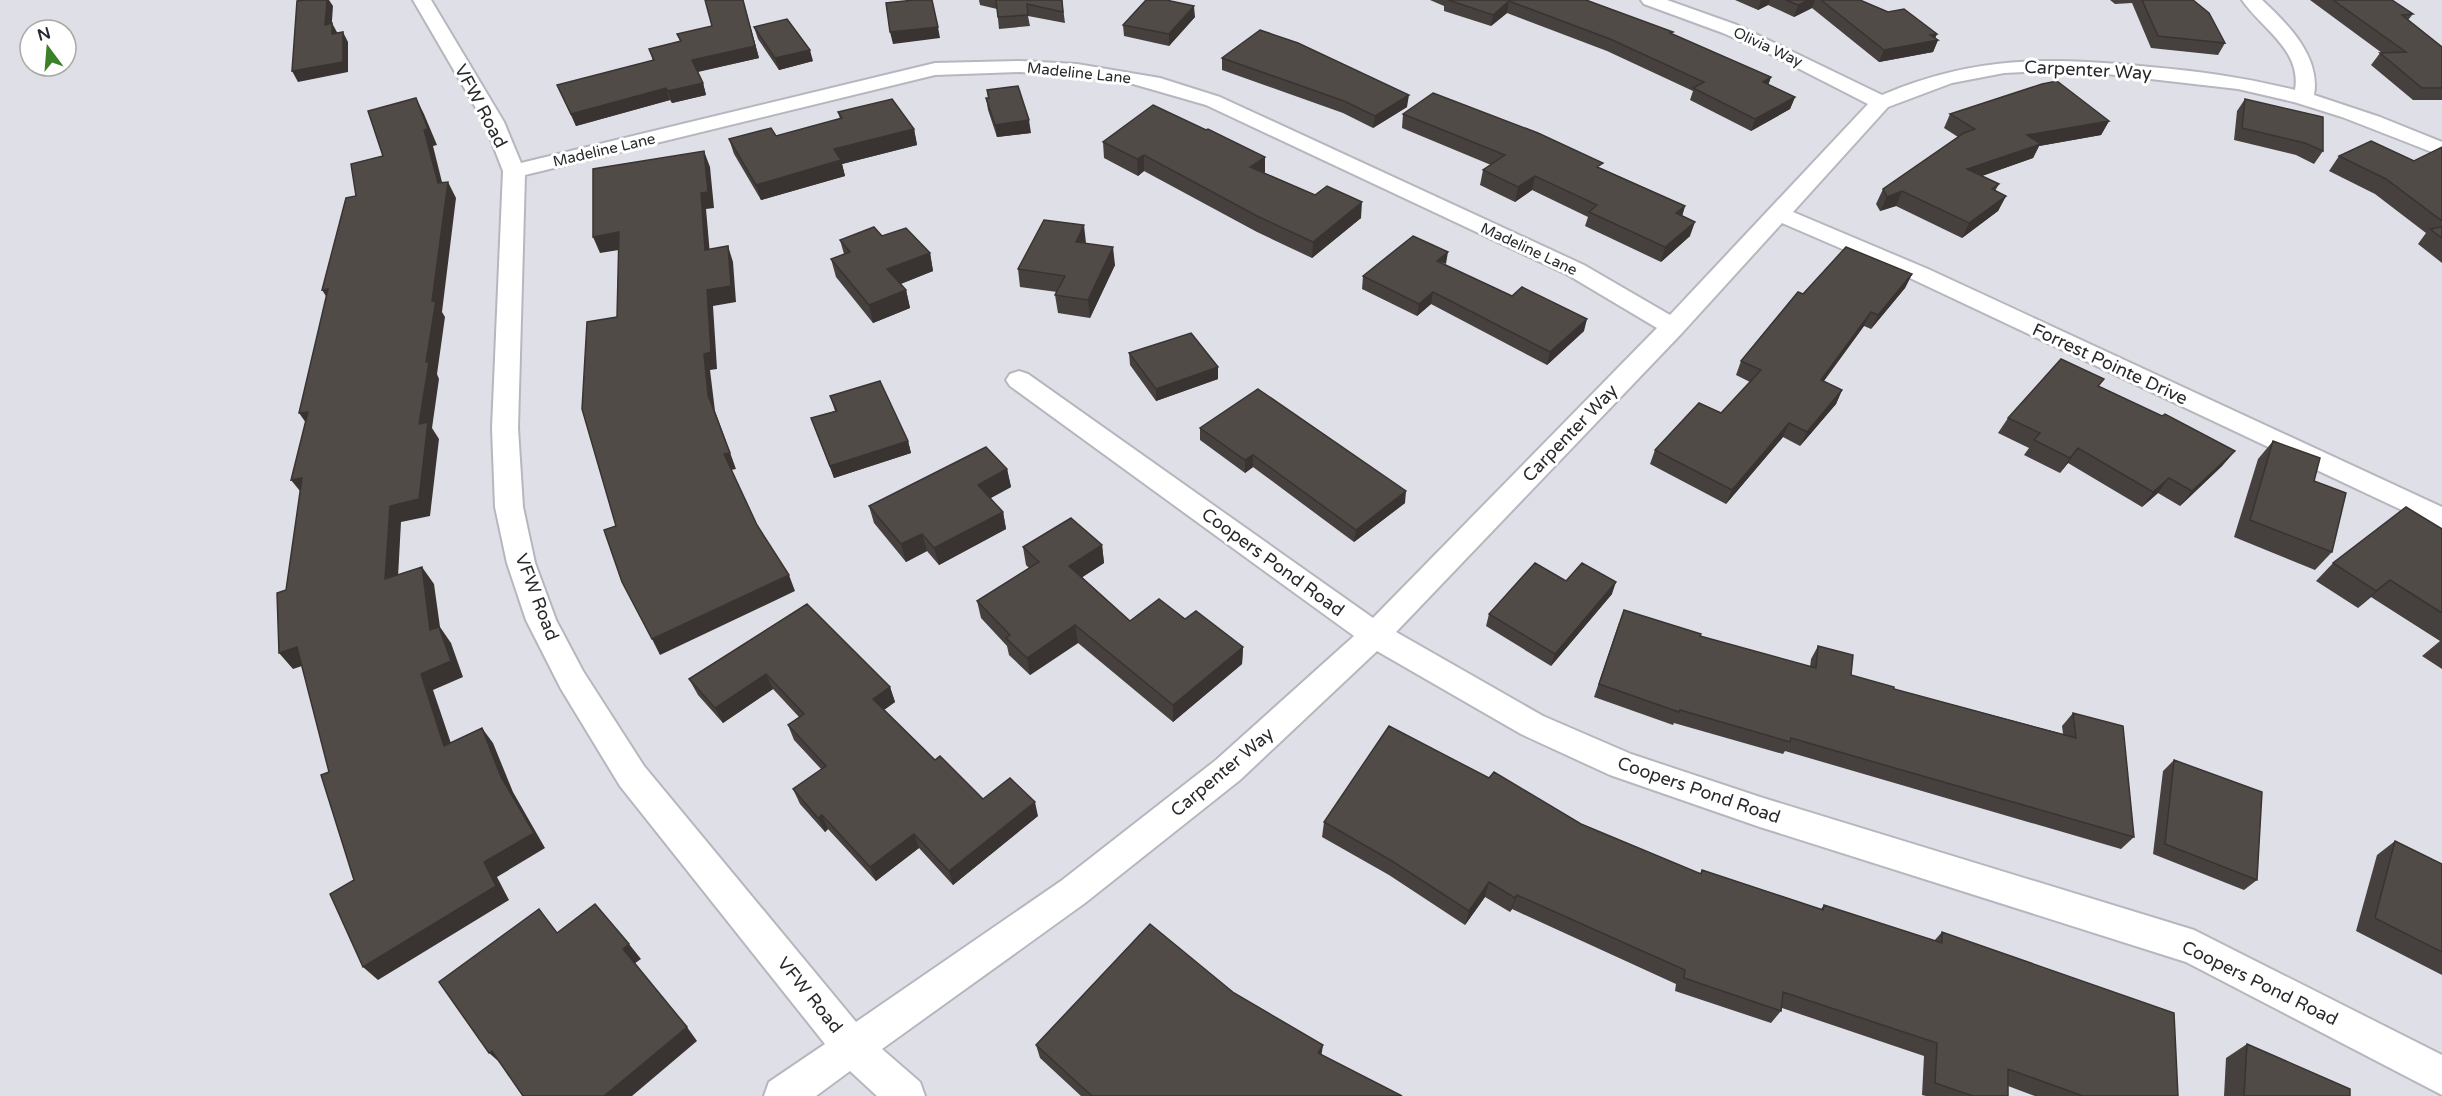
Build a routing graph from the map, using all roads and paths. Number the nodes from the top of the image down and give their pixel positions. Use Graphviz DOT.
graph roads {
  1 [pos="422,0"];
  2 [pos="1650,0"];
  3 [pos="2251,0"];
  4 [pos="2303,98"];
  5 [pos="1881,103"];
  6 [pos="2442,150"];
  7 [pos="514,171"];
  8 [pos="1777,213"];
  9 [pos="1673,327"];
  10 [pos="1019,380"];
  11 [pos="2442,519"];
  12 [pos="1376,635"];
  13 [pos="852,1047"];
  14 [pos="2442,1076"];
  15 [pos="783,1096"];
  16 [pos="906,1096"];
  1 -- 7 [label="street, VFW Road"];
  2 -- 5 [label="street, Olivia Way"];
  3 -- 4 [label="street"];
  4 -- 5 [label="street, Carpenter Way"];
  4 -- 6 [label="street, Carpenter Way"];
  5 -- 8 [label="street, Carpenter Way"];
  7 -- 9 [label="street, Madeline Lane"];
  7 -- 13 [label="street, VFW Road"];
  8 -- 9 [label="street, Carpenter Way"];
  8 -- 11 [label="street, Forrest Pointe Drive"];
  9 -- 12 [label="street, Carpenter Way"];
  10 -- 12 [label="street, Coopers Pond Road"];
  12 -- 13 [label="street, Carpenter Way"];
  12 -- 14 [label="street, Coopers Pond Road"];
  13 -- 15 [label="street, Carpenter Way"];
  13 -- 16 [label="street, VFW Road"];
}
